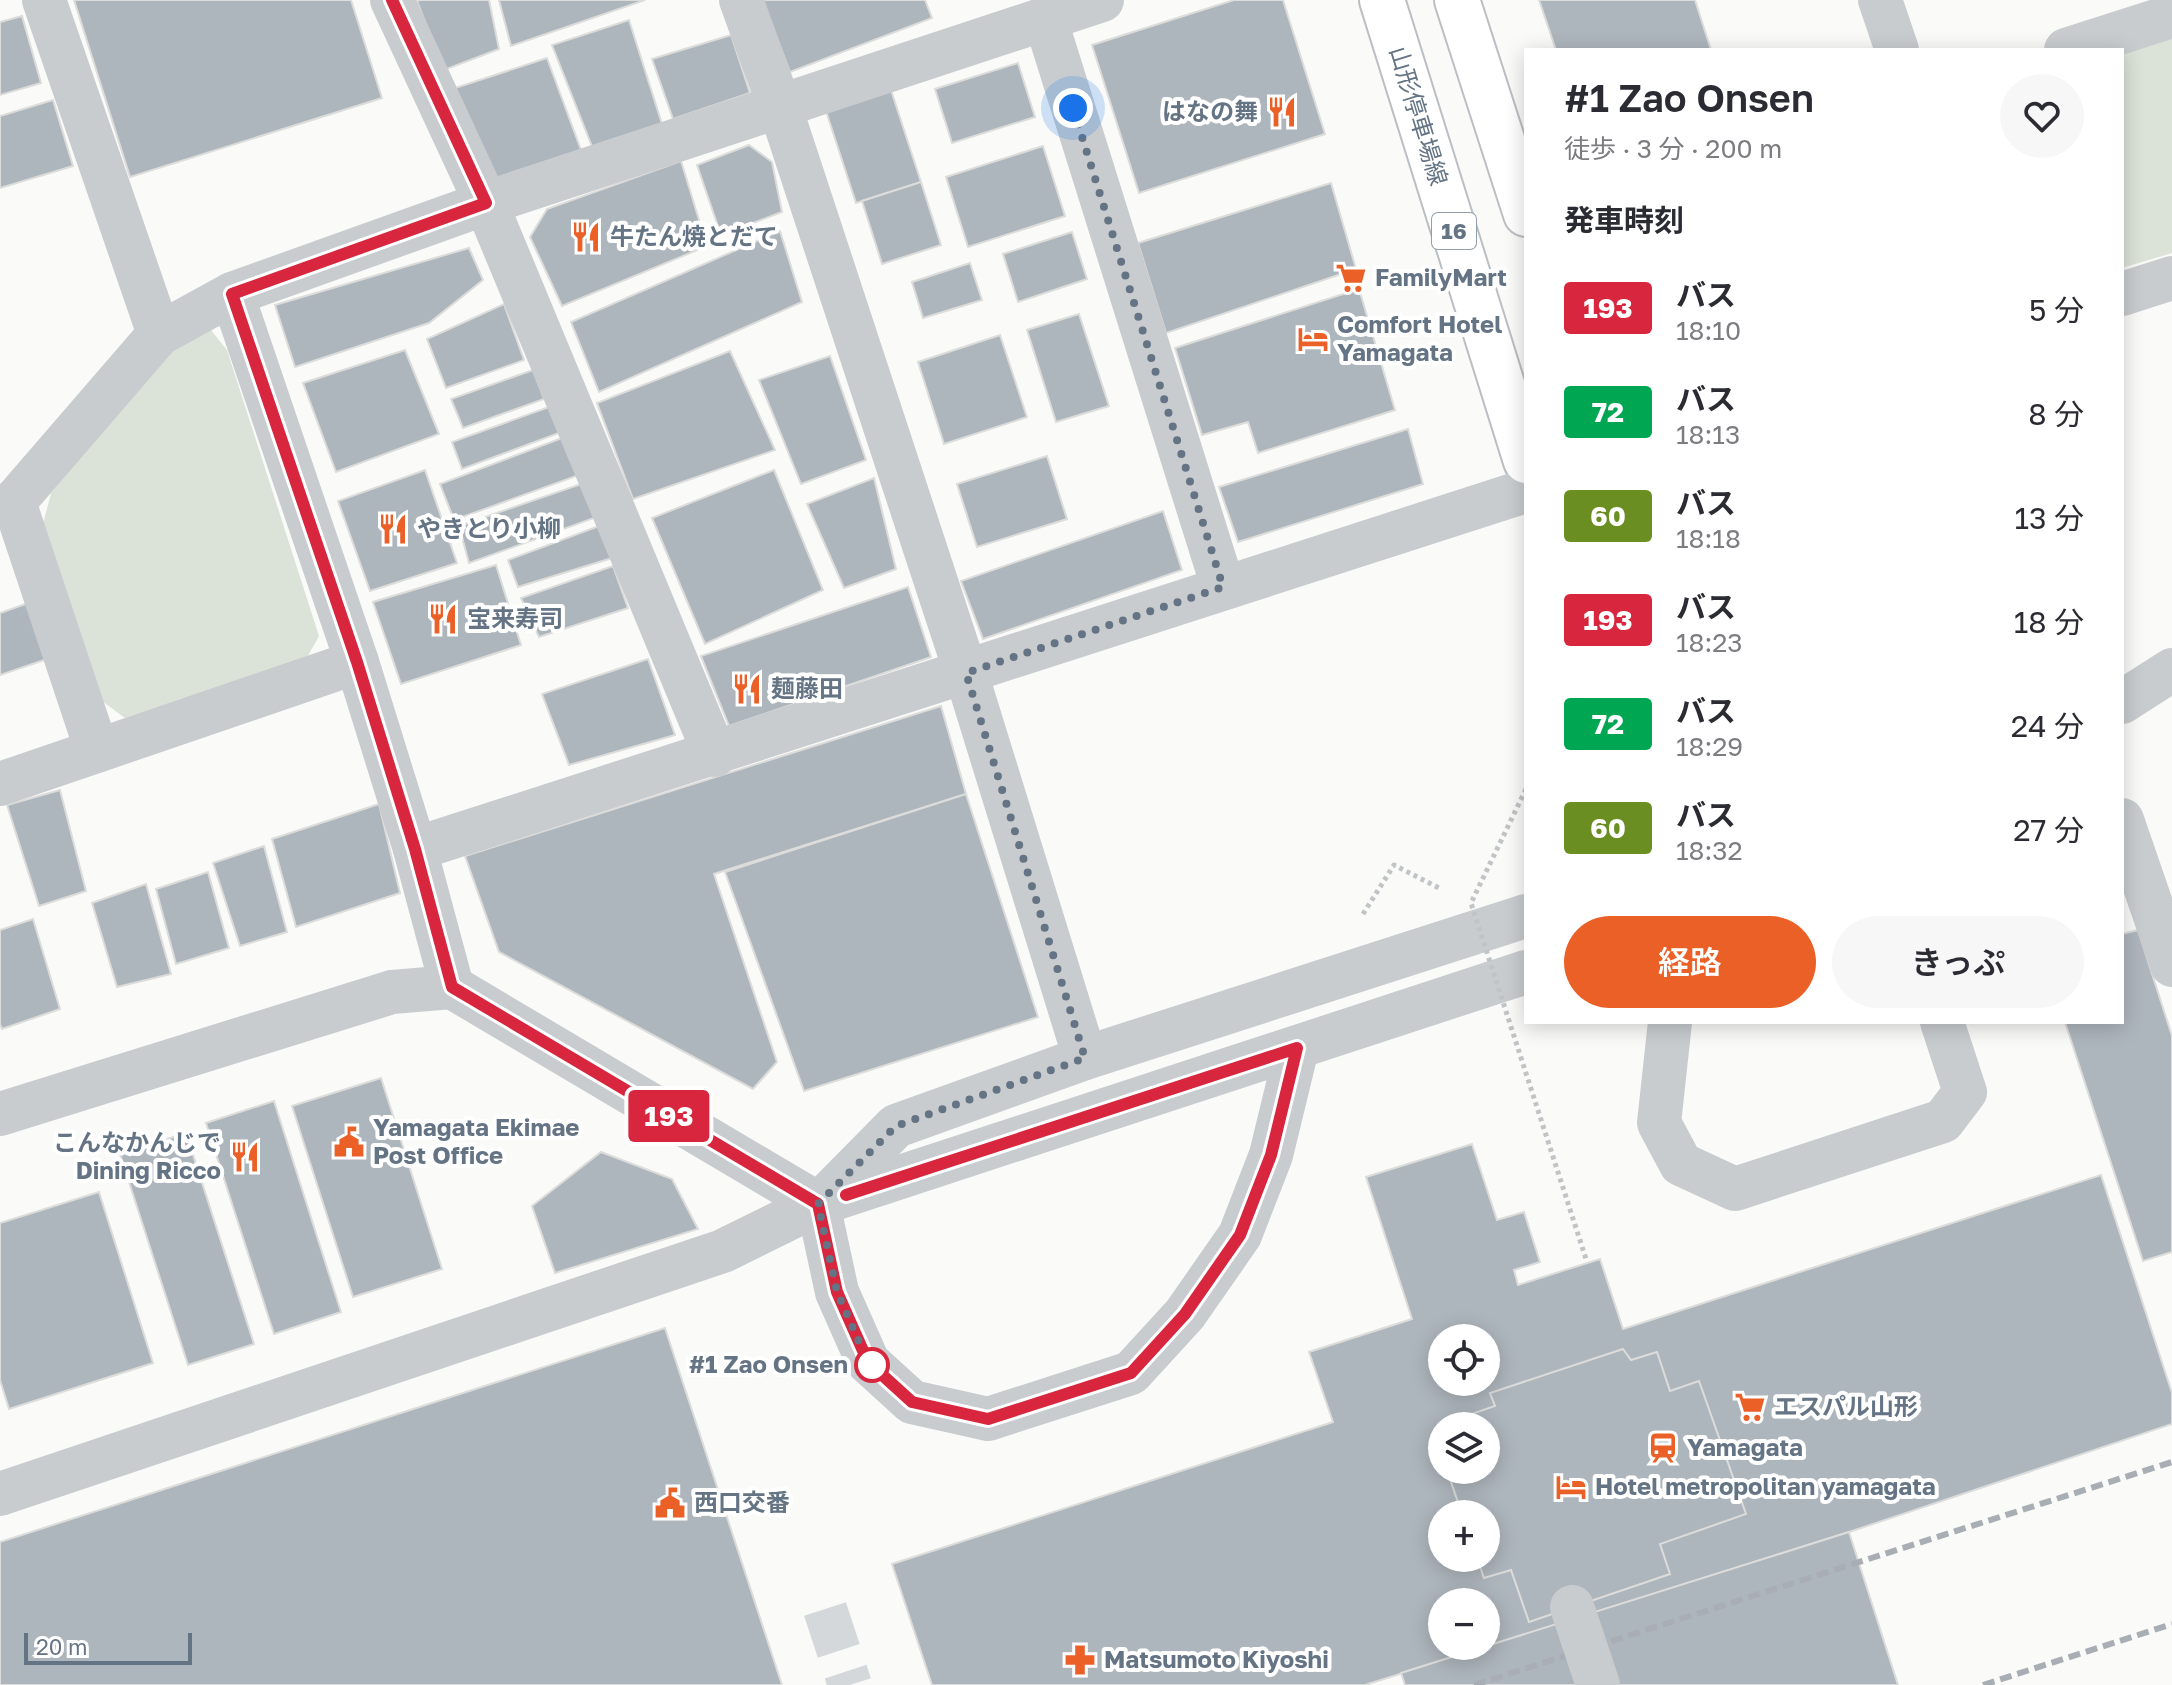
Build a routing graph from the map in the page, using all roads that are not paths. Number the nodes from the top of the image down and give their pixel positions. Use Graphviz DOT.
graph roads {
  1 [pos="44,0"];
  2 [pos="392,0"];
  3 [pos="741,0"];
  4 [pos="1102,0"];
  5 [pos="1382,0"];
  6 [pos="1457,0"];
  7 [pos="1880,0"];
  8 [pos="2172,16"];
  9 [pos="1045,18"];
  10 [pos="1896,48"];
  11 [pos="2072,48"];
  12 [pos="780,107"];
  13 [pos="486,203"];
  14 [pos="1524,208"];
  15 [pos="2172,278"];
  16 [pos="2124,293"];
  17 [pos="232,294"];
  18 [pos="159,334"];
  19 [pos="1524,455"];
  20 [pos="1524,492"];
  21 [pos="7,504"];
  22 [pos="1223,587"];
  23 [pos="357,662"];
  24 [pos="2172,670"];
  25 [pos="966,673"];
  26 [pos="2124,701"];
  27 [pos="97,751"];
  28 [pos="715,755"];
  29 [pos="0,784"];
  30 [pos="2124,826"];
  31 [pos="415,849"];
  32 [pos="1524,917"];
  33 [pos="2172,965"];
  34 [pos="1524,973"];
  35 [pos="452,987"];
  36 [pos="1670,1024"];
  37 [pos="1943,1024"];
  38 [pos="1297,1048"];
  39 [pos="1085,1058"];
  40 [pos="0,1114"];
  41 [pos="818,1204"];
  42 [pos="0,1494"];
  43 [pos="1572,1607"];
  44 [pos="1598,1685"];
  1 -- 18 [label="street"];
  2 -- 13 [label="street"];
  3 -- 12 [label="street"];
  4 -- 9 [label="street"];
  5 -- 19 [label="main road, 山形停車場線 / 16"];
  6 -- 14 [label="main road"];
  7 -- 10 [label="street"];
  8 -- 11 [label="street"];
  9 -- 12 [label="street"];
  9 -- 22 [label="street"];
  12 -- 13 [label="street"];
  12 -- 25 [label="street"];
  13 -- 17 [label="street"];
  13 -- 28 [label="street"];
  15 -- 16 [label="street"];
  17 -- 18 [label="street"];
  17 -- 23 [label="street"];
  18 -- 21 [label="street"];
  20 -- 22 [label="street"];
  21 -- 27 [label="street"];
  22 -- 25 [label="street"];
  23 -- 27 [label="street"];
  23 -- 31 [label="street"];
  24 -- 26 [label="street"];
  25 -- 28 [label="street"];
  25 -- 39 [label="street"];
  27 -- 29 [label="street"];
  28 -- 31 [label="street"];
  30 -- 33 [label="street"];
  31 -- 35 [label="street"];
  32 -- 39 [label="street"];
  34 -- 38 [label="street"];
  35 -- 40 [label="street"];
  35 -- 41 [label="street"];
  36 -- 37 [label="street"];
  38 -- 41 [label="street"];
  38 -- 41 [label="street"];
  39 -- 41 [label="street"];
  41 -- 42 [label="street"];
  43 -- 44 [label="street, bridge"];
}
